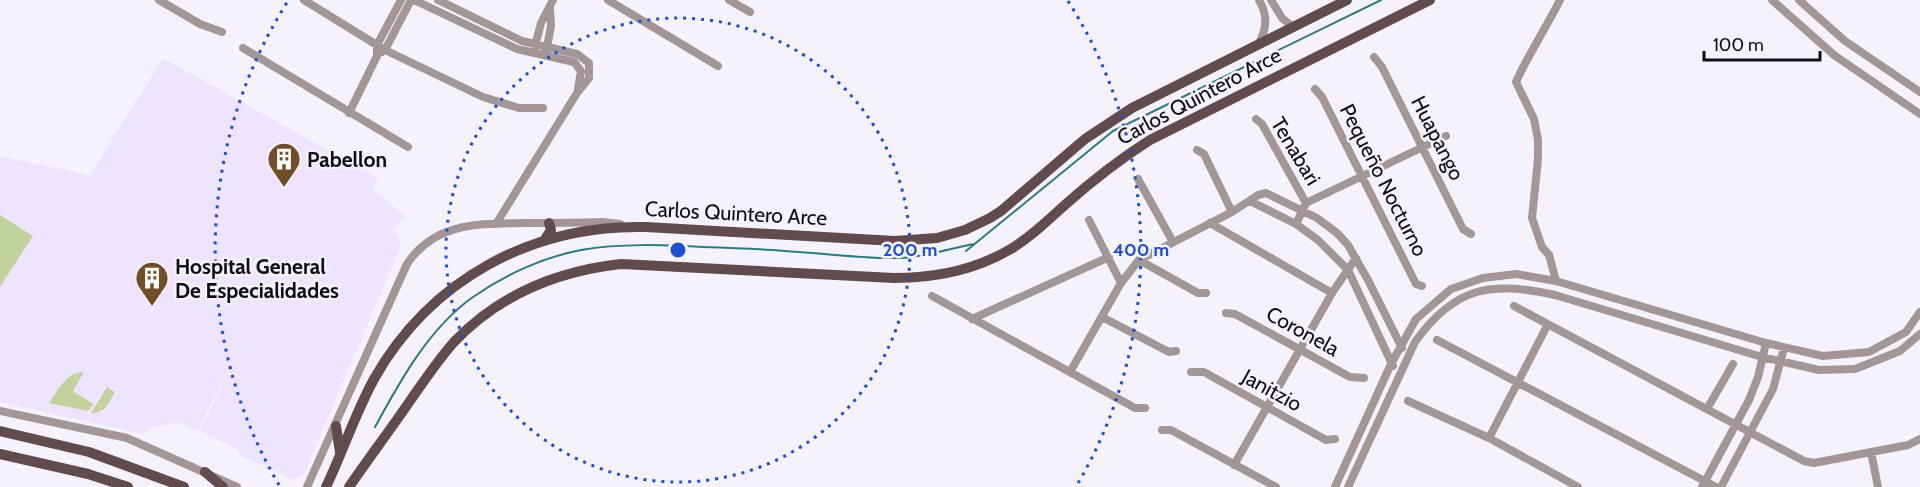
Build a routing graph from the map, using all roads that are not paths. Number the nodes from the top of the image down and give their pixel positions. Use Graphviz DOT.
graph roads {
  1 [pos="159,0"];
  2 [pos="304,0"];
  3 [pos="401,0"];
  4 [pos="413,0"];
  5 [pos="438,0"];
  6 [pos="608,0"];
  7 [pos="729,0"];
  8 [pos="1347,0"];
  9 [pos="1430,0"];
  10 [pos="1560,0"];
  11 [pos="1772,0"];
  12 [pos="1799,0"];
  13 [pos="1271,1"];
  14 [pos="551,4"];
  15 [pos="1261,4"];
  16 [pos="432,9"];
  17 [pos="750,12"];
  18 [pos="1293,27"];
  19 [pos="222,32"];
  20 [pos="1259,43"];
  21 [pos="243,48"];
  22 [pos="381,48"];
  23 [pos="534,50"];
  24 [pos="546,52"];
  25 [pos="1374,57"];
  26 [pos="718,66"];
  27 [pos="1315,88"];
  28 [pos="1920,92"];
  29 [pos="578,93"];
  30 [pos="543,108"];
  31 [pos="349,113"];
  32 [pos="1920,114"];
  33 [pos="1256,119"];
  34 [pos="1446,135"];
  35 [pos="408,147"];
  36 [pos="1422,147"];
  37 [pos="1197,150"];
  38 [pos="1362,176"];
  39 [pos="1138,179"];
  40 [pos="1250,201"];
  41 [pos="1304,207"];
  42 [pos="1232,212"];
  43 [pos="1089,220"];
  44 [pos="549,223"];
  45 [pos="1210,223"];
  46 [pos="496,224"];
  47 [pos="1296,224"];
  48 [pos="642,227"];
  49 [pos="1471,234"];
  50 [pos="544,241"];
  51 [pos="1173,242"];
  52 [pos="1108,257"];
  53 [pos="1356,258"];
  54 [pos="1139,260"];
  55 [pos="1348,270"];
  56 [pos="1556,281"];
  57 [pos="1121,283"];
  58 [pos="1422,285"];
  59 [pos="1206,293"];
  60 [pos="1332,293"];
  61 [pos="932,296"];
  62 [pos="1514,306"];
  63 [pos="1920,312"];
  64 [pos="1226,314"];
  65 [pos="1102,317"];
  66 [pos="972,319"];
  67 [pos="1548,324"];
  68 [pos="1920,334"];
  69 [pos="1437,340"];
  70 [pos="1766,343"];
  71 [pos="1400,345"];
  72 [pos="1784,348"];
  73 [pos="1300,350"];
  74 [pos="1176,351"];
  75 [pos="1407,355"];
  76 [pos="1762,357"];
  77 [pos="1782,362"];
  78 [pos="1391,364"];
  79 [pos="1733,364"];
  80 [pos="1070,372"];
  81 [pos="1191,372"];
  82 [pos="1400,372"];
  83 [pos="1364,378"];
  84 [pos="1518,382"];
  85 [pos="1408,401"];
  86 [pos="1145,408"];
  87 [pos="1267,408"];
  88 [pos="1707,409"];
  89 [pos="0,411"];
  90 [pos="1737,425"];
  91 [pos="336,426"];
  92 [pos="1162,430"];
  93 [pos="0,431"];
  94 [pos="1750,432"];
  95 [pos="1489,438"];
  96 [pos="1920,439"];
  97 [pos="1335,440"];
  98 [pos="340,452"];
  99 [pos="1870,452"];
  100 [pos="0,454"];
  101 [pos="1234,465"];
  102 [pos="205,472"];
  103 [pos="1704,484"];
  104 [pos="128,487"];
  105 [pos="184,487"];
  106 [pos="223,487"];
  107 [pos="237,487"];
  108 [pos="307,487"];
  109 [pos="326,487"];
  110 [pos="349,487"];
  111 [pos="1276,487"];
  112 [pos="1335,487"];
  113 [pos="1348,487"];
  114 [pos="1578,487"];
  115 [pos="1716,487"];
  116 [pos="1721,487"];
  117 [pos="1878,487"];
  1 -- 19 [label="street"];
  2 -- 22 [label="street"];
  3 -- 22 [label="street"];
  4 -- 16 [label="street"];
  4 -- 22 [label="street"];
  5 -- 16 [label="street"];
  5 -- 23 [label="street"];
  6 -- 26 [label="street"];
  7 -- 17 [label="street"];
  8 -- 18 [label="main road, Carlos Quintero Arce"];
  9 -- 110 [label="main road, Carlos Quintero Arce"];
  10 -- 56 [label="street"];
  11 -- 32 [label="street"];
  12 -- 28 [label="street"];
  13 -- 15 [label="street"];
  13 -- 18 [label="street"];
  14 -- 23 [label="street"];
  14 -- 24 [label="street"];
  15 -- 20 [label="street"];
  16 -- 23 [label="street"];
  18 -- 20 [label="main road, Carlos Quintero Arce"];
  20 -- 48 [label="main road, Carlos Quintero Arce"];
  21 -- 31 [label="street"];
  22 -- 30 [label="street"];
  22 -- 31 [label="street"];
  23 -- 24 [label="street"];
  24 -- 29 [label="street"];
  24 -- 29 [label="street"];
  25 -- 36 [label="street, Huapango"];
  27 -- 38 [label="street, Pequeño Nocturno"];
  29 -- 46 [label="street"];
  31 -- 35 [label="street"];
  33 -- 41 [label="street, Tenabari"];
  34 -- 36 [label="street"];
  36 -- 38 [label="street"];
  36 -- 49 [label="street, Huapango"];
  37 -- 42 [label="street"];
  38 -- 41 [label="street"];
  38 -- 58 [label="street, Pequeño Nocturno"];
  39 -- 51 [label="street"];
  40 -- 41 [label="street"];
  40 -- 42 [label="street"];
  40 -- 47 [label="street"];
  41 -- 47 [label="street"];
  41 -- 53 [label="street"];
  42 -- 45 [label="street"];
  43 -- 52 [label="street"];
  44 -- 46 [label="street"];
  44 -- 48 [label="street"];
  44 -- 50 [label="main road"];
  45 -- 51 [label="street"];
  45 -- 60 [label="street"];
  46 -- 91 [label="street"];
  47 -- 55 [label="street"];
  48 -- 50 [label="main road, Carlos Quintero Arce"];
  50 -- 98 [label="main road, Carlos Quintero Arce"];
  51 -- 54 [label="street"];
  52 -- 57 [label="street"];
  52 -- 66 [label="street"];
  53 -- 55 [label="street"];
  53 -- 71 [label="street"];
  54 -- 57 [label="street"];
  54 -- 59 [label="street"];
  55 -- 60 [label="street"];
  55 -- 78 [label="street"];
  56 -- 70 [label="street"];
  56 -- 71 [label="street"];
  57 -- 65 [label="street"];
  60 -- 73 [label="street"];
  61 -- 66 [label="street"];
  62 -- 67 [label="street"];
  63 -- 72 [label="street"];
  64 -- 73 [label="street, Coronela"];
  65 -- 74 [label="street"];
  65 -- 80 [label="street"];
  66 -- 80 [label="street"];
  67 -- 84 [label="street"];
  67 -- 88 [label="street"];
  68 -- 77 [label="street"];
  69 -- 84 [label="street"];
  70 -- 72 [label="street"];
  70 -- 76 [label="street"];
  71 -- 75 [label="street"];
  71 -- 78 [label="street"];
  72 -- 77 [label="street"];
  73 -- 83 [label="street, Coronela"];
  73 -- 87 [label="street"];
  75 -- 76 [label="street"];
  75 -- 82 [label="street"];
  76 -- 77 [label="street"];
  76 -- 90 [label="street"];
  77 -- 94 [label="street"];
  78 -- 82 [label="street"];
  78 -- 112 [label="street"];
  79 -- 88 [label="street"];
  80 -- 86 [label="street"];
  81 -- 87 [label="street, Janitzio"];
  82 -- 113 [label="street"];
  84 -- 95 [label="street"];
  84 -- 103 [label="street"];
  85 -- 95 [label="street"];
  87 -- 97 [label="street, Janitzio"];
  87 -- 101 [label="street"];
  88 -- 90 [label="street"];
  89 -- 102 [label="street"];
  90 -- 94 [label="street"];
  90 -- 103 [label="street"];
  91 -- 98 [label="main road"];
  91 -- 108 [label="street"];
  92 -- 101 [label="street"];
  93 -- 105 [label="main road"];
  94 -- 99 [label="street"];
  94 -- 116 [label="street"];
  95 -- 114 [label="street"];
  96 -- 99 [label="street"];
  98 -- 109 [label="main road, Carlos Quintero Arce"];
  99 -- 117 [label="street"];
  100 -- 104 [label="main road"];
  101 -- 111 [label="street"];
  102 -- 106 [label="main road"];
  102 -- 107 [label="street"];
  103 -- 115 [label="street"];
}
